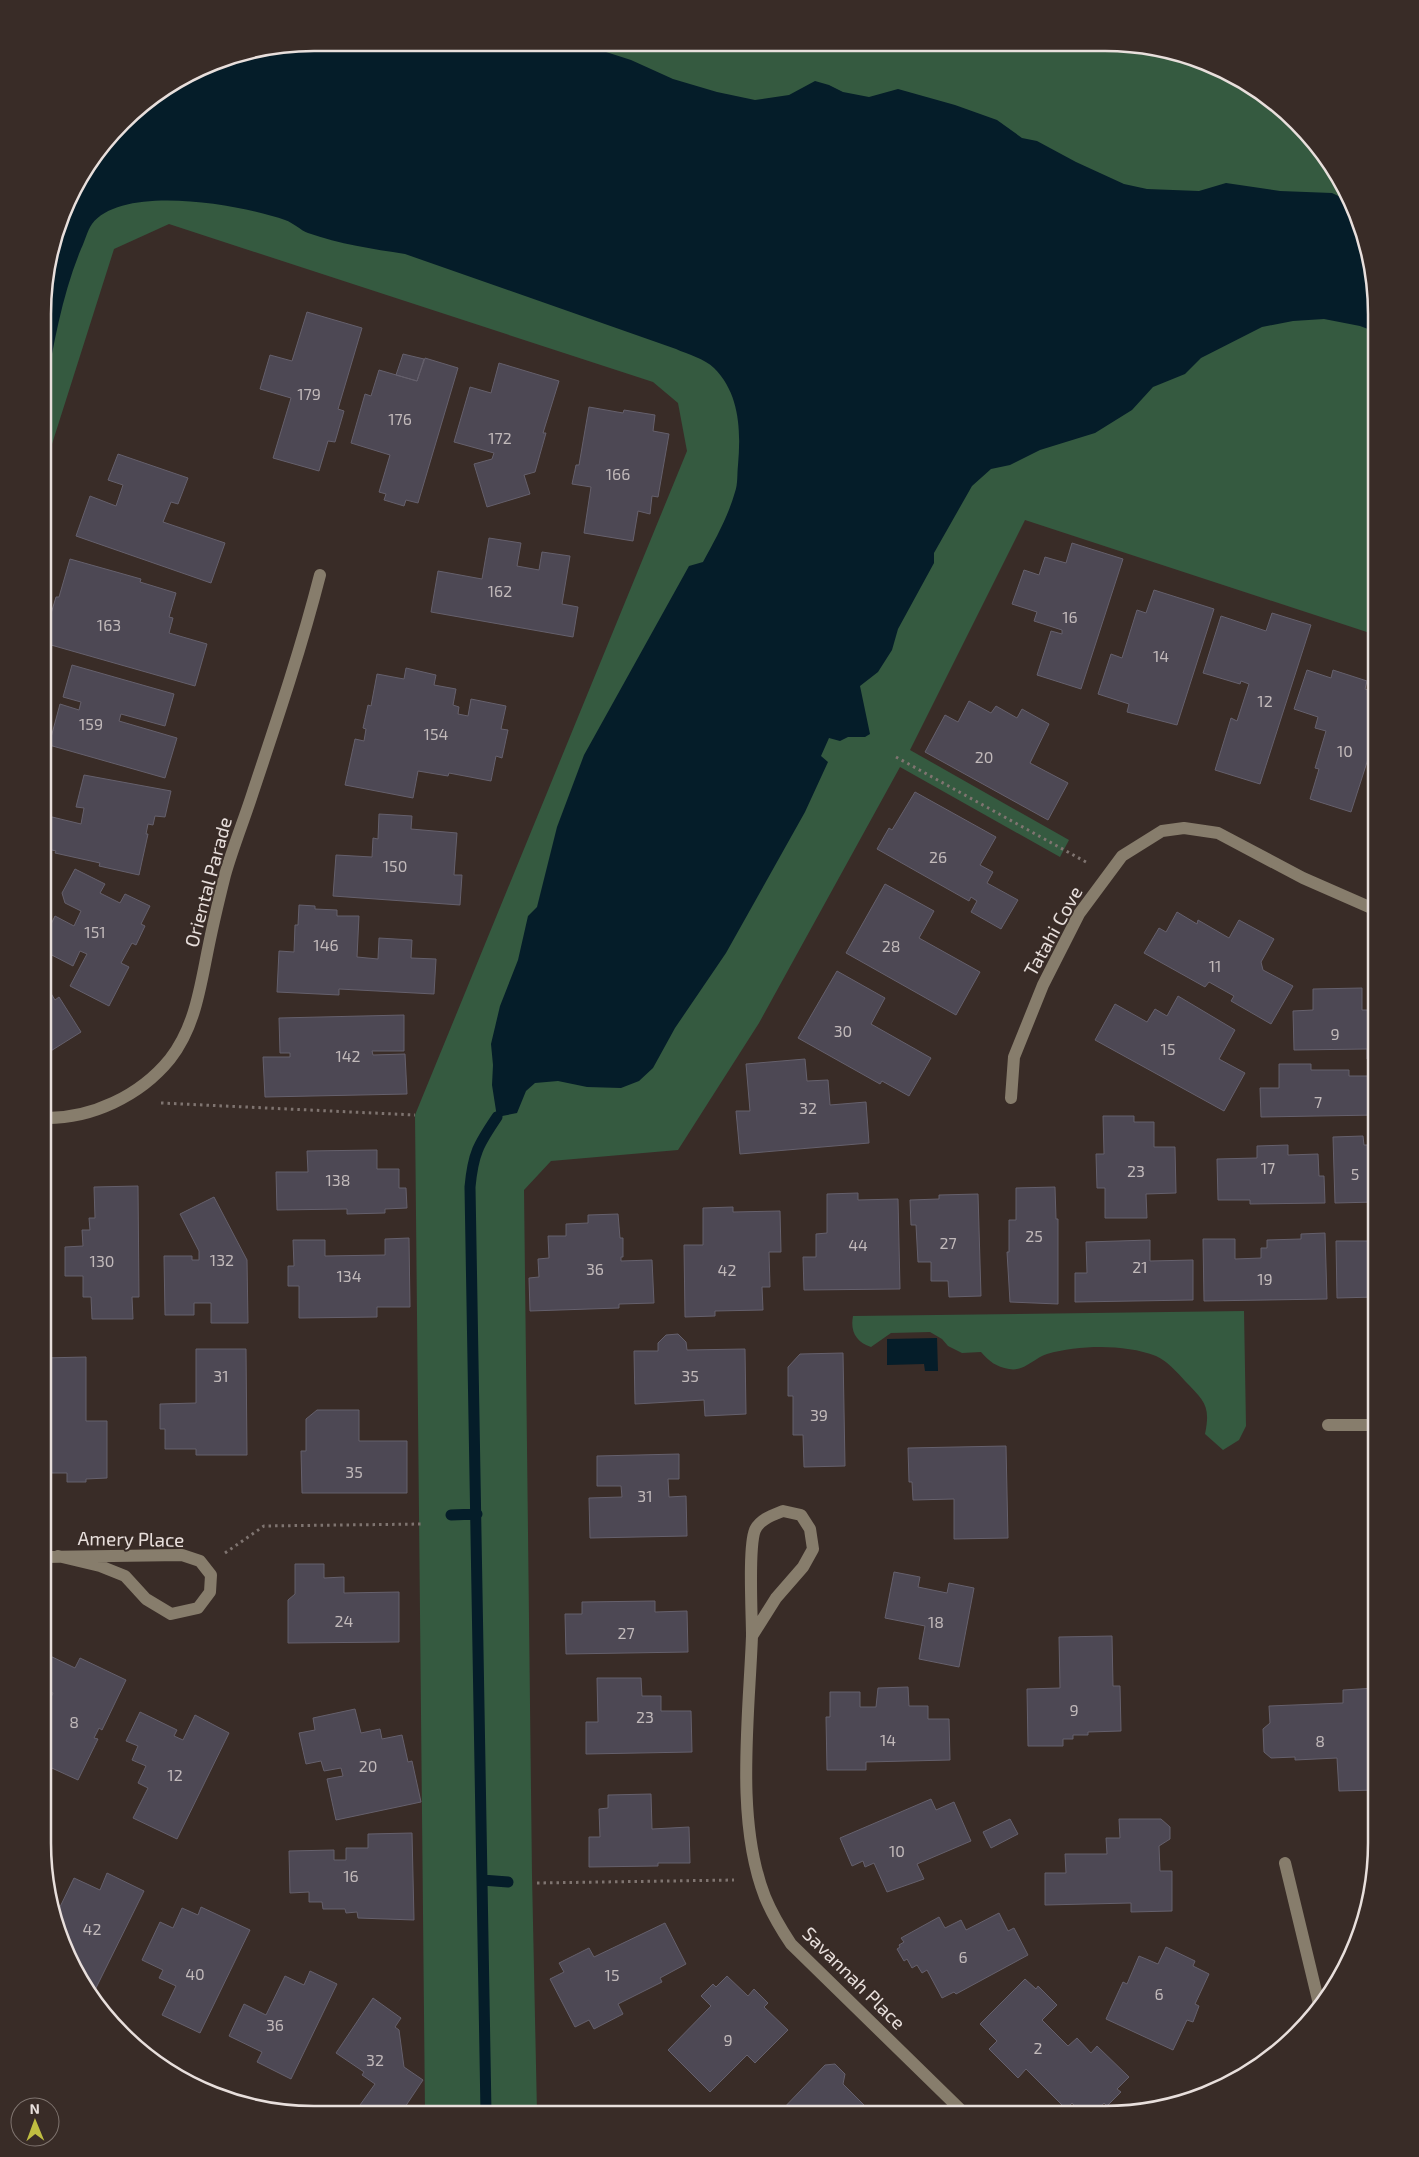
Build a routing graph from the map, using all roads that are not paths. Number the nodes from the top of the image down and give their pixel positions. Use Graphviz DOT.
graph roads {
  1 [pos="320,575"];
  2 [pos="1368,906"];
  3 [pos="1012,1098"];
  4 [pos="51,1117"];
  5 [pos="1328,1425"];
  6 [pos="1368,1425"];
  7 [pos="51,1556"];
  8 [pos="58,1556"];
  9 [pos="752,1636"];
  10 [pos="1285,1863"];
  11 [pos="1317,1997"];
  12 [pos="957,2106"];
  1 -- 4 [label="street, Oriental Parade"];
  2 -- 3 [label="street, Tatahi Cove"];
  5 -- 6 [label="street"];
  7 -- 8 [label="street, Amery Place"];
  8 -- 8 [label="street, Amery Place"];
  9 -- 9 [label="street, Savannah Place"];
  9 -- 12 [label="street, Savannah Place"];
  10 -- 11 [label="street"];
}
